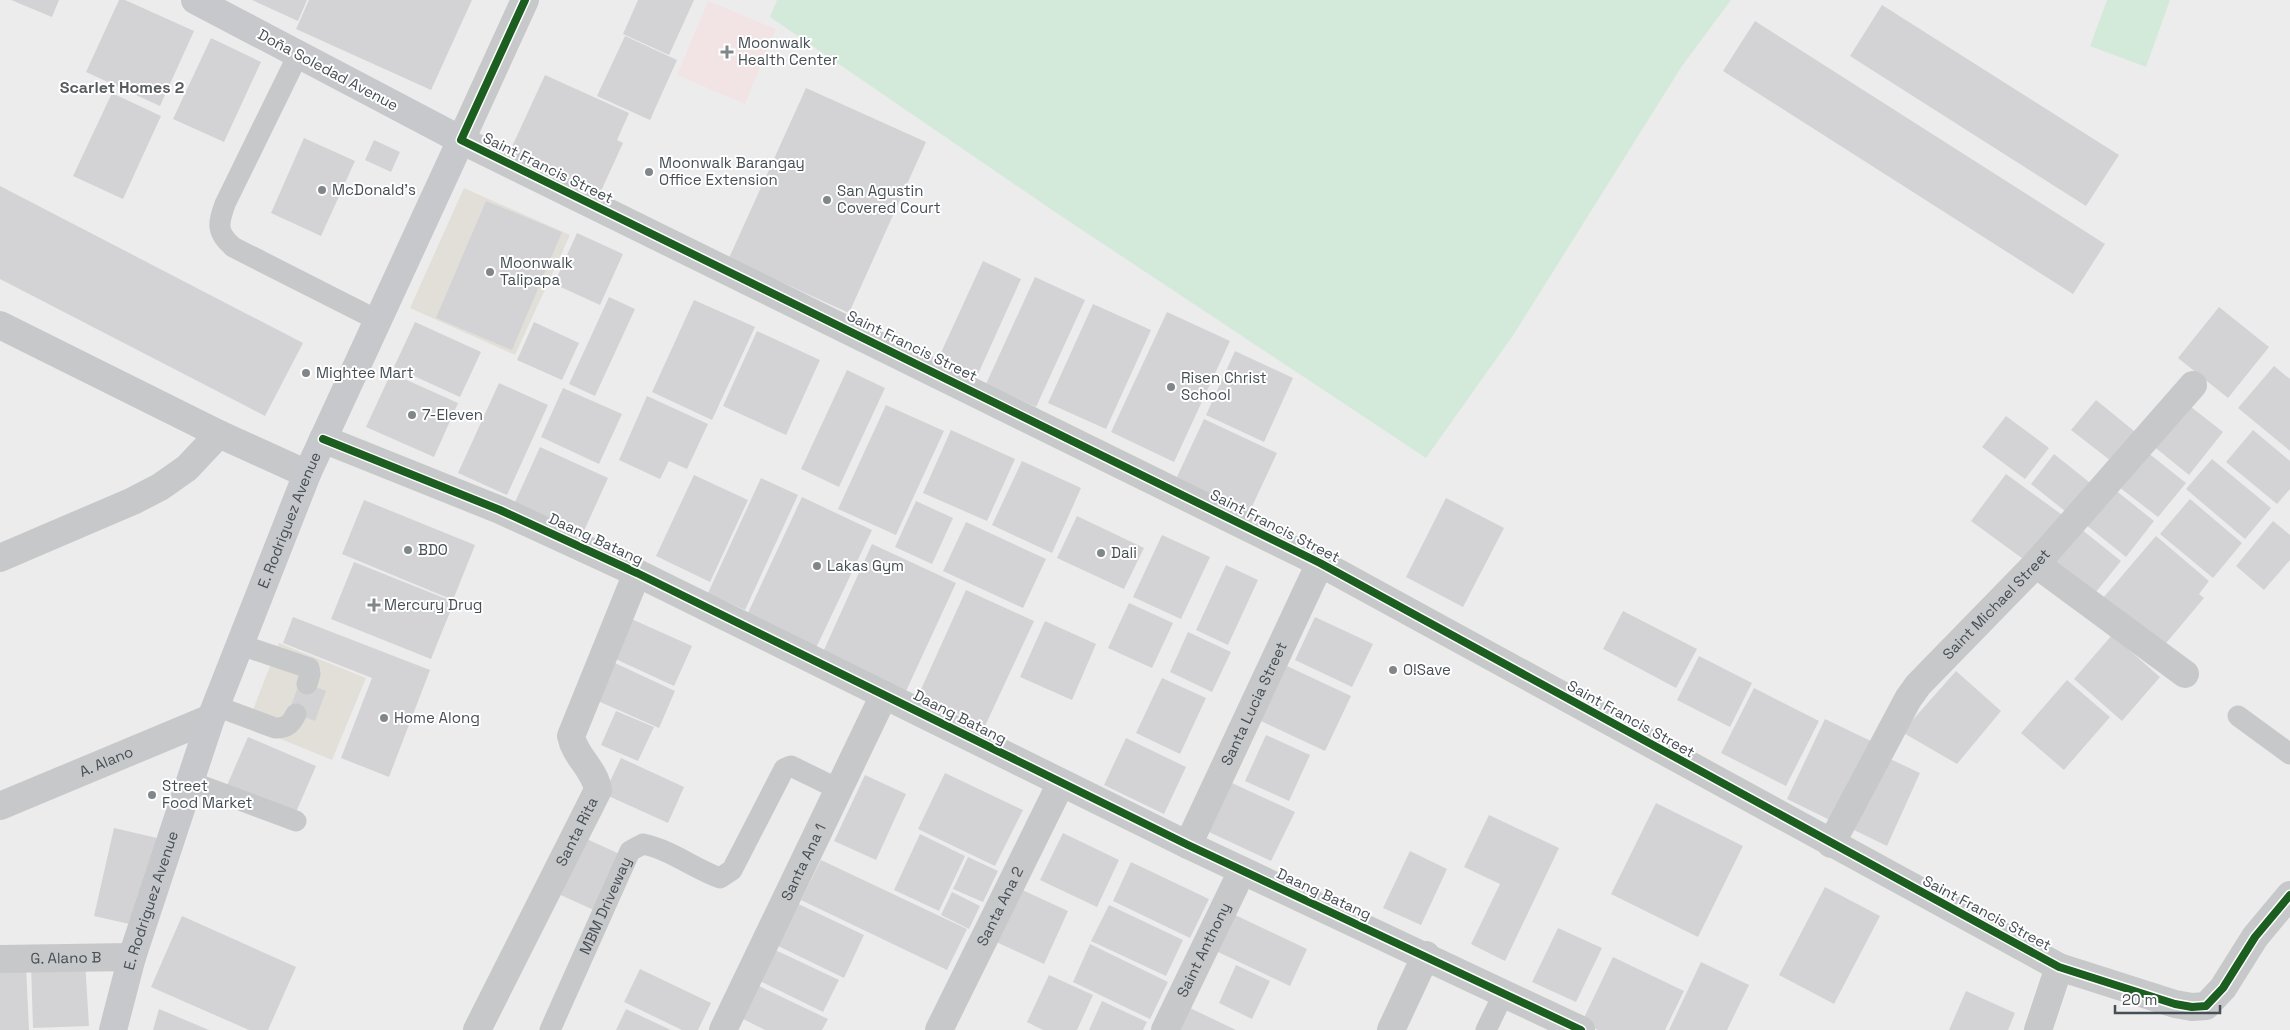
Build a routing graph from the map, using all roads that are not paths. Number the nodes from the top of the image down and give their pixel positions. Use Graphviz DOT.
graph roads {
  1 [pos="194,0"];
  2 [pos="525,0"];
  3 [pos="293,52"];
  4 [pos="461,140"];
  5 [pos="378,320"];
  6 [pos="0,325"];
  7 [pos="2193,385"];
  8 [pos="219,434"];
  9 [pos="323,439"];
  10 [pos="307,474"];
  11 [pos="0,558"];
  12 [pos="1320,563"];
  13 [pos="2036,564"];
  14 [pos="637,573"];
  15 [pos="241,645"];
  16 [pos="2185,674"];
  17 [pos="308,684"];
  18 [pos="884,695"];
  19 [pos="214,712"];
  20 [pos="296,714"];
  21 [pos="2238,716"];
  22 [pos="2290,754"];
  23 [pos="189,781"];
  24 [pos="1061,783"];
  25 [pos="838,789"];
  26 [pos="0,806"];
  27 [pos="296,821"];
  28 [pos="1831,844"];
  29 [pos="1188,845"];
  30 [pos="1242,871"];
  31 [pos="2290,895"];
  32 [pos="1426,955"];
  33 [pos="132,957"];
  34 [pos="0,959"];
  35 [pos="2060,967"];
  36 [pos="1503,995"];
  37 [pos="113,1030"];
  38 [pos="477,1030"];
  39 [pos="550,1030"];
  40 [pos="723,1030"];
  41 [pos="940,1030"];
  42 [pos="1165,1030"];
  43 [pos="1391,1030"];
  44 [pos="1486,1030"];
  45 [pos="1581,1030"];
  46 [pos="2038,1030"];
  1 -- 3 [label="main road, Doña Soledad Avenue"];
  2 -- 4 [label="street, E. Rodriguez Avenue"];
  3 -- 4 [label="main road, Doña Soledad Avenue"];
  3 -- 5 [label="lane"];
  4 -- 5 [label="main road, E. Rodriguez Avenue"];
  4 -- 12 [label="street, Saint Francis Street"];
  5 -- 9 [label="main road, E. Rodriguez Avenue"];
  6 -- 8 [label="street"];
  7 -- 13 [label="street, Saint Michael Street"];
  8 -- 10 [label="street"];
  8 -- 11 [label="street"];
  9 -- 10 [label="main road, E. Rodriguez Avenue"];
  9 -- 14 [label="street, Daang Batang"];
  10 -- 15 [label="main road, E. Rodriguez Avenue"];
  12 -- 28 [label="street, Saint Francis Street"];
  12 -- 29 [label="street, Santa Lucia Street"];
  13 -- 16 [label="street"];
  13 -- 28 [label="street, Saint Michael Street"];
  14 -- 18 [label="street, Daang Batang"];
  14 -- 38 [label="street, Santa Rita"];
  15 -- 17 [label="lane"];
  15 -- 19 [label="main road, E. Rodriguez Avenue"];
  18 -- 24 [label="street, Daang Batang"];
  18 -- 25 [label="street, Santa Ana 1"];
  19 -- 20 [label="lane"];
  19 -- 23 [label="main road, E. Rodriguez Avenue"];
  19 -- 26 [label="street, A. Alano"];
  21 -- 22 [label="lane"];
  23 -- 27 [label="lane"];
  23 -- 33 [label="main road, E. Rodriguez Avenue"];
  24 -- 29 [label="street, Daang Batang"];
  24 -- 41 [label="street, Santa Ana 2"];
  25 -- 39 [label="lane, MBM Driveway"];
  25 -- 40 [label="street, Santa Ana 1"];
  28 -- 35 [label="street, Saint Francis Street"];
  29 -- 30 [label="street, Daang Batang"];
  30 -- 32 [label="street, Daang Batang"];
  30 -- 42 [label="street, Saint Anthony"];
  31 -- 35 [label="street"];
  32 -- 36 [label="street, Daang Batang"];
  32 -- 43 [label="street"];
  33 -- 34 [label="street, G. Alano B"];
  33 -- 37 [label="main road, E. Rodriguez Avenue"];
  35 -- 46 [label="street, Saint Francis Street"];
  36 -- 44 [label="lane"];
  36 -- 45 [label="street, Daang Batang"];
}
